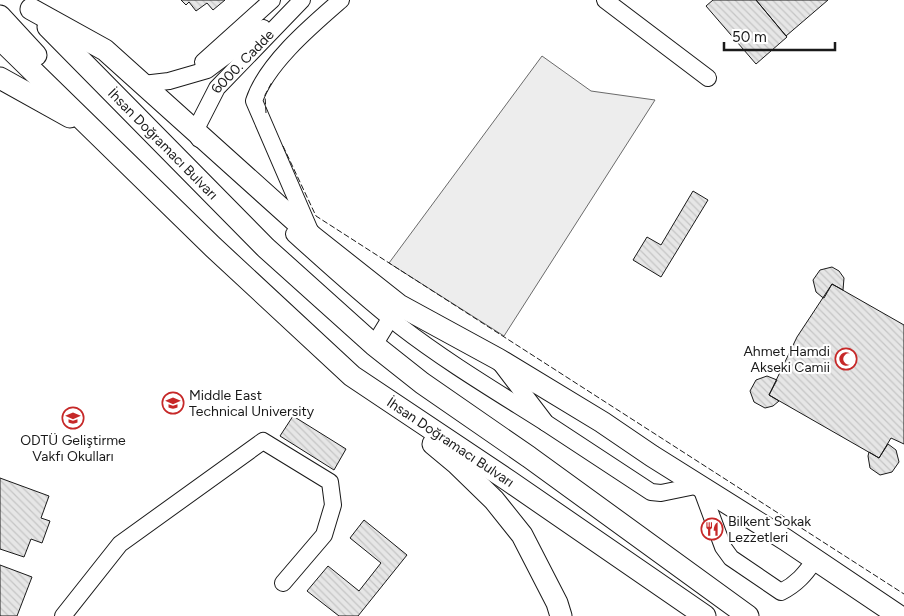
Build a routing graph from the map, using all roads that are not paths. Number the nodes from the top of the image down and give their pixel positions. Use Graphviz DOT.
graph roads {
  1 [pos="272,0"];
  2 [pos="302,0"];
  3 [pos="340,0"];
  4 [pos="605,0"];
  5 [pos="26,5"];
  6 [pos="0,16"];
  7 [pos="0,38"];
  8 [pos="188,75"];
  9 [pos="0,78"];
  10 [pos="708,78"];
  11 [pos="143,84"];
  12 [pos="94,131"];
  13 [pos="194,131"];
  14 [pos="313,237"];
  15 [pos="212,247"];
  16 [pos="395,311"];
  17 [pos="374,345"];
  18 [pos="498,359"];
  19 [pos="352,376"];
  20 [pos="546,423"];
  21 [pos="700,485"];
  22 [pos="816,560"];
  23 [pos="283,583"];
  24 [pos="64,616"];
  25 [pos="561,616"];
  26 [pos="705,616"];
  27 [pos="748,616"];
  28 [pos="899,616"];
  1 -- 8 [label="street, 6000. Cadde"];
  2 -- 8 [label="street, 6000. Cadde"];
  2 -- 13 [label="street, 6000. Cadde"];
  3 -- 14 [label="street"];
  4 -- 10 [label="street"];
  5 -- 11 [label="main road"];
  5 -- 17 [label="main road, İhsan Doğramacı Bulvarı"];
  6 -- 15 [label="main road, İhsan Doğramacı Bulvarı"];
  7 -- 12 [label="main road, İhsan Doğramacı Bulvarı"];
  8 -- 11 [label="street, 6000. Cadde"];
  9 -- 12 [label="main road"];
  11 -- 13 [label="main road"];
  12 -- 15 [label="main road, İhsan Doğramacı Bulvarı"];
  13 -- 14 [label="main road"];
  13 -- 16 [label="street"];
  14 -- 16 [label="main road"];
  15 -- 19 [label="main road, İhsan Doğramacı Bulvarı"];
  16 -- 17 [label="street"];
  16 -- 18 [label="main road"];
  16 -- 20 [label="street"];
  17 -- 27 [label="main road, İhsan Doğramacı Bulvarı"];
  18 -- 20 [label="street"];
  18 -- 21 [label="main road"];
  19 -- 25 [label="main road"];
  19 -- 26 [label="main road, İhsan Doğramacı Bulvarı"];
  20 -- 21 [label="street"];
  21 -- 22 [label="main road"];
  21 -- 22 [label="street"];
  22 -- 28 [label="main road"];
  23 -- 24 [label="street"];
}
